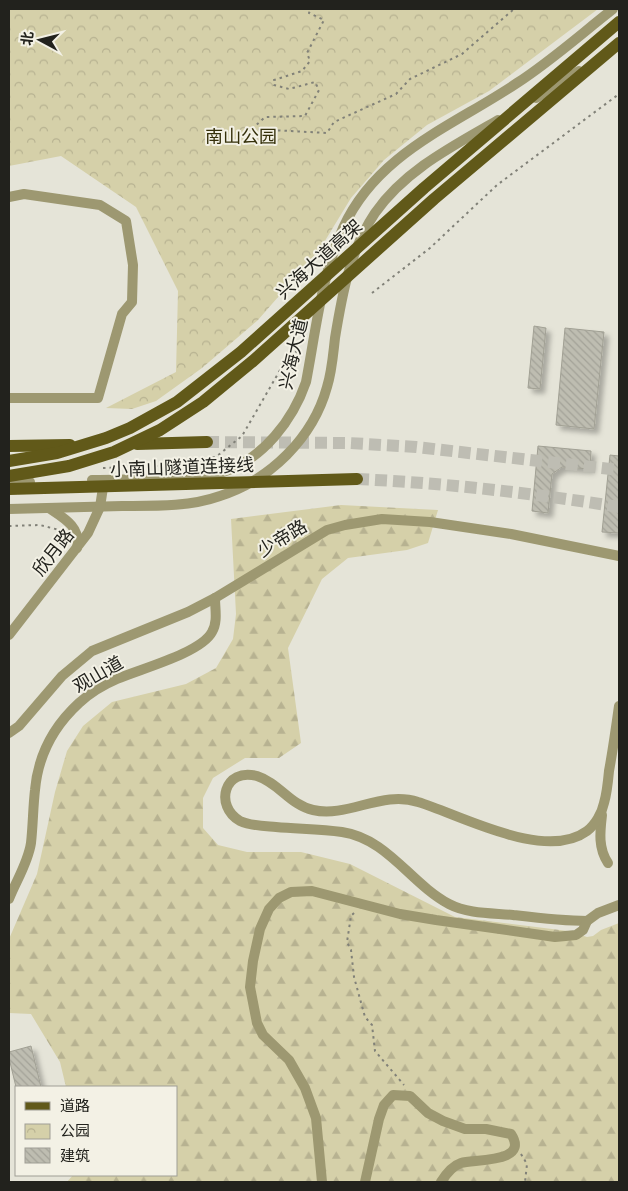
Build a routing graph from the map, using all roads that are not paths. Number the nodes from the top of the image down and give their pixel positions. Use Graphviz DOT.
graph roads {
  1 [pos="612,9"];
  2 [pos="619,22"];
  3 [pos="619,43"];
  4 [pos="9,197"];
  5 [pos="9,398"];
  6 [pos="207,442"];
  7 [pos="9,446"];
  8 [pos="9,461"];
  9 [pos="9,476"];
  10 [pos="357,479"];
  11 [pos="104,480"];
  12 [pos="9,482"];
  13 [pos="9,489"];
  14 [pos="100,507"];
  15 [pos="48,508"];
  16 [pos="9,509"];
  17 [pos="77,548"];
  18 [pos="619,556"];
  19 [pos="215,598"];
  20 [pos="9,635"];
  21 [pos="619,706"];
  22 [pos="9,733"];
  23 [pos="604,804"];
  24 [pos="608,863"];
  25 [pos="9,900"];
  26 [pos="619,905"];
  27 [pos="587,921"];
  28 [pos="322,1182"];
  29 [pos="365,1182"];
  30 [pos="442,1182"];
  1 -- 11 [label="street, 兴海大道"];
  2 -- 8 [label="main road, 兴海大道高架"];
  3 -- 9 [label="main road, 兴海大道高架"];
  3 -- 14 [label="street, 兴海大道"];
  4 -- 5 [label="street"];
  6 -- 7 [label="main road, 小南山隧道连接线"];
  10 -- 13 [label="main road, 小南山隧道连接线"];
  11 -- 12 [label="street, 兴海大道"];
  11 -- 14 [label="street, 欣月路"];
  14 -- 15 [label="street, 兴海大道"];
  14 -- 17 [label="street, 欣月路"];
  15 -- 16 [label="street, 兴海大道"];
  15 -- 17 [label="street"];
  17 -- 20 [label="street, 欣月路"];
  18 -- 19 [label="street, 少帝路"];
  19 -- 22 [label="street, 少帝路"];
  19 -- 25 [label="street, 观山道"];
  21 -- 23 [label="street"];
  23 -- 24 [label="street"];
  23 -- 27 [label="street"];
  26 -- 27 [label="street"];
  27 -- 28 [label="street"];
  29 -- 30 [label="street"];
}
